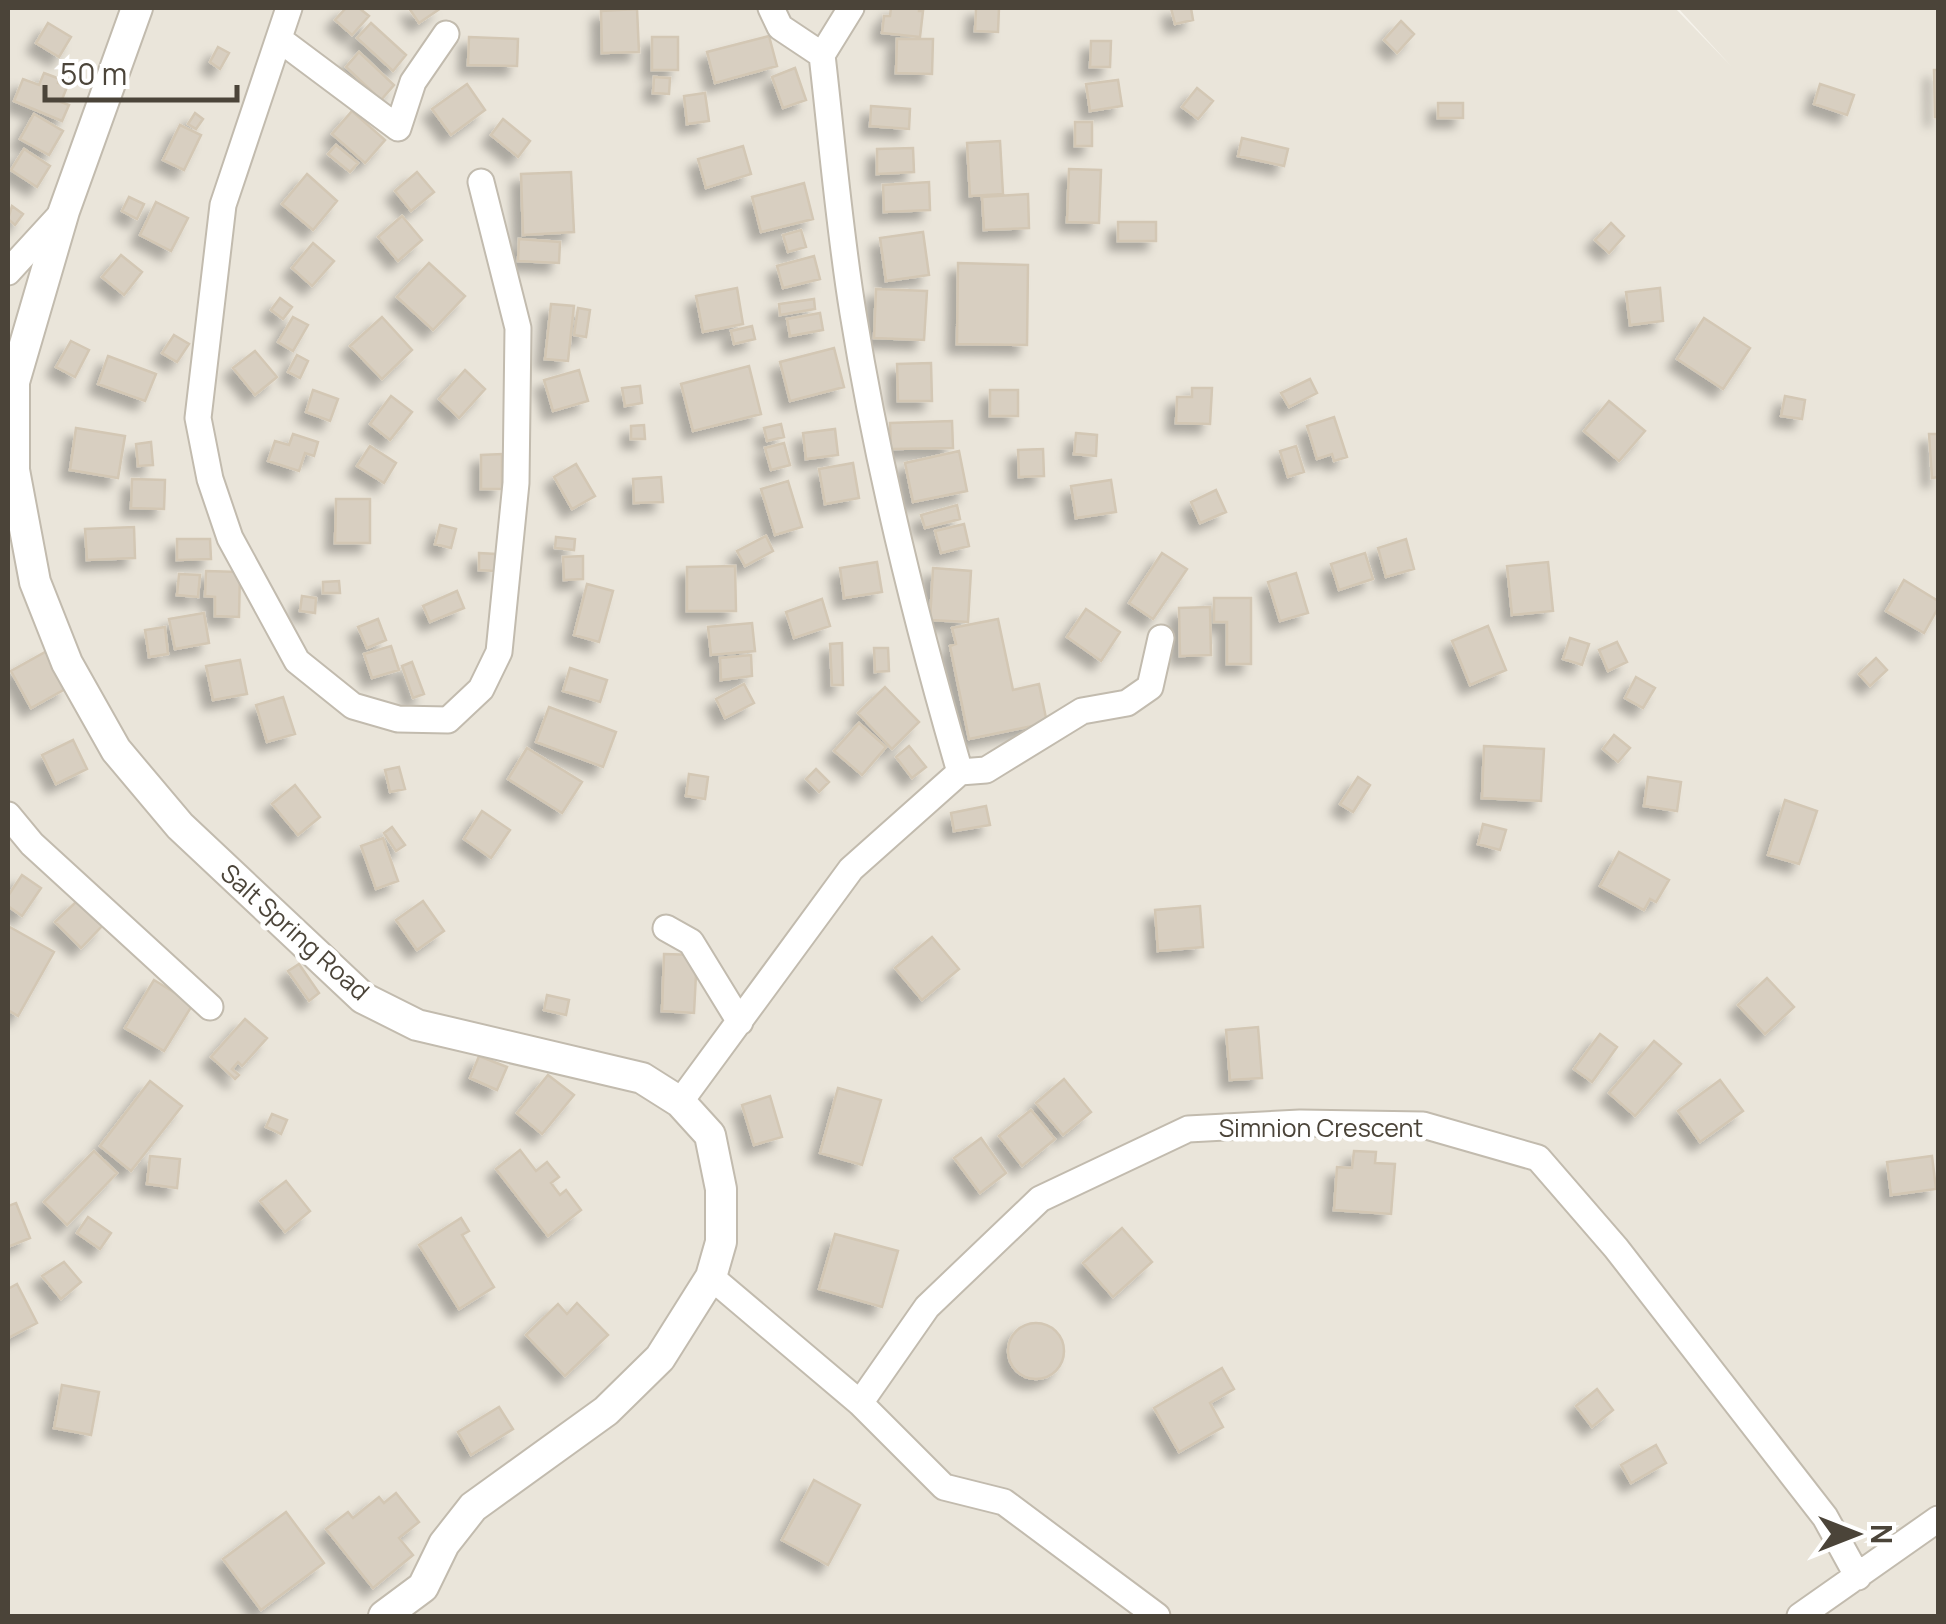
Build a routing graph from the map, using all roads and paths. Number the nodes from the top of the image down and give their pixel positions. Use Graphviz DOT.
graph roads {
  1 [pos="136,8"];
  2 [pos="290,8"];
  3 [pos="771,8"];
  4 [pos="851,8"];
  5 [pos="446,34"];
  6 [pos="279,39"];
  7 [pos="822,55"];
  8 [pos="481,182"];
  9 [pos="64,211"];
  10 [pos="8,272"];
  11 [pos="10,475"];
  12 [pos="1161,638"];
  13 [pos="960,772"];
  14 [pos="8,815"];
  15 [pos="666,928"];
  16 [pos="210,1007"];
  17 [pos="740,1022"];
  18 [pos="680,1102"];
  19 [pos="711,1277"];
  20 [pos="860,1402"];
  21 [pos="1938,1518"];
  22 [pos="1858,1577"];
  23 [pos="384,1616"];
  24 [pos="1157,1616"];
  25 [pos="1800,1616"];
  1 -- 9 [label="street, Salt Spring Road"];
  2 -- 6 [label="street"];
  3 -- 7 [label="street"];
  4 -- 7 [label="street"];
  5 -- 6 [label="street"];
  6 -- 8 [label="street"];
  7 -- 13 [label="street"];
  9 -- 10 [label="street"];
  9 -- 11 [label="street, Salt Spring Road"];
  11 -- 18 [label="street, Salt Spring Road"];
  12 -- 13 [label="street"];
  13 -- 17 [label="street"];
  14 -- 16 [label="street"];
  15 -- 17 [label="street"];
  17 -- 18 [label="street"];
  18 -- 19 [label="street, Salt Spring Road"];
  19 -- 20 [label="street"];
  19 -- 23 [label="street, Salt Spring Road"];
  20 -- 22 [label="street, Simnion Crescent"];
  20 -- 24 [label="street"];
  21 -- 22 [label="street"];
  22 -- 25 [label="street"];
}
